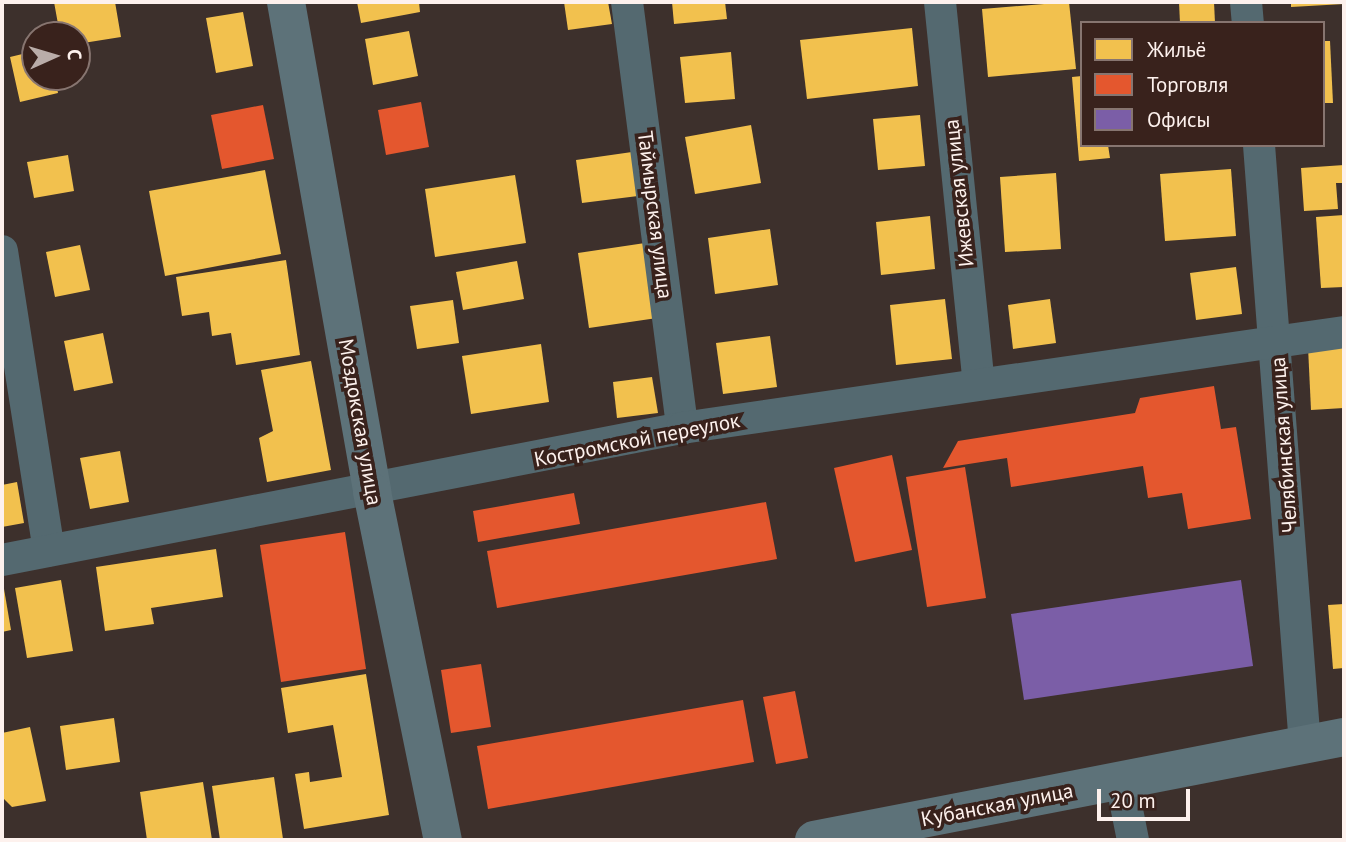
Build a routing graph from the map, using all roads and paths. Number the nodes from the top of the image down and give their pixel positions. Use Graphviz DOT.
graph roads {
  1 [pos="286,2"];
  2 [pos="628,2"];
  3 [pos="940,2"];
  4 [pos="1246,2"];
  5 [pos="1248,21"];
  6 [pos="1259,147"];
  7 [pos="2,251"];
  8 [pos="1344,332"];
  9 [pos="1276,338"];
  10 [pos="979,384"];
  11 [pos="682,428"];
  12 [pos="372,492"];
  13 [pos="49,550"];
  14 [pos="2,560"];
  15 [pos="1344,737"];
  16 [pos="1305,744"];
  17 [pos="1121,780"];
  18 [pos="443,840"];
  19 [pos="814,840"];
  20 [pos="1133,840"];
  1 -- 12 [label="main road, Моздокская улица"];
  2 -- 11 [label="street, Таймырская улица"];
  3 -- 10 [label="street, Ижевская улица"];
  4 -- 5 [label="street"];
  6 -- 9 [label="street, Челябинская улица"];
  7 -- 13 [label="street"];
  8 -- 9 [label="street, Костромской переулок"];
  9 -- 10 [label="street, Костромской переулок"];
  9 -- 16 [label="street, Челябинская улица"];
  10 -- 11 [label="street, Костромской переулок"];
  11 -- 12 [label="street, Костромской переулок"];
  12 -- 13 [label="street, Костромской переулок"];
  12 -- 18 [label="main road, Моздокская улица"];
  13 -- 14 [label="street, Костромской переулок"];
  15 -- 16 [label="main road, Кубанская улица"];
  16 -- 17 [label="main road, Кубанская улица"];
  17 -- 19 [label="main road, Кубанская улица"];
  17 -- 20 [label="street"];
}
